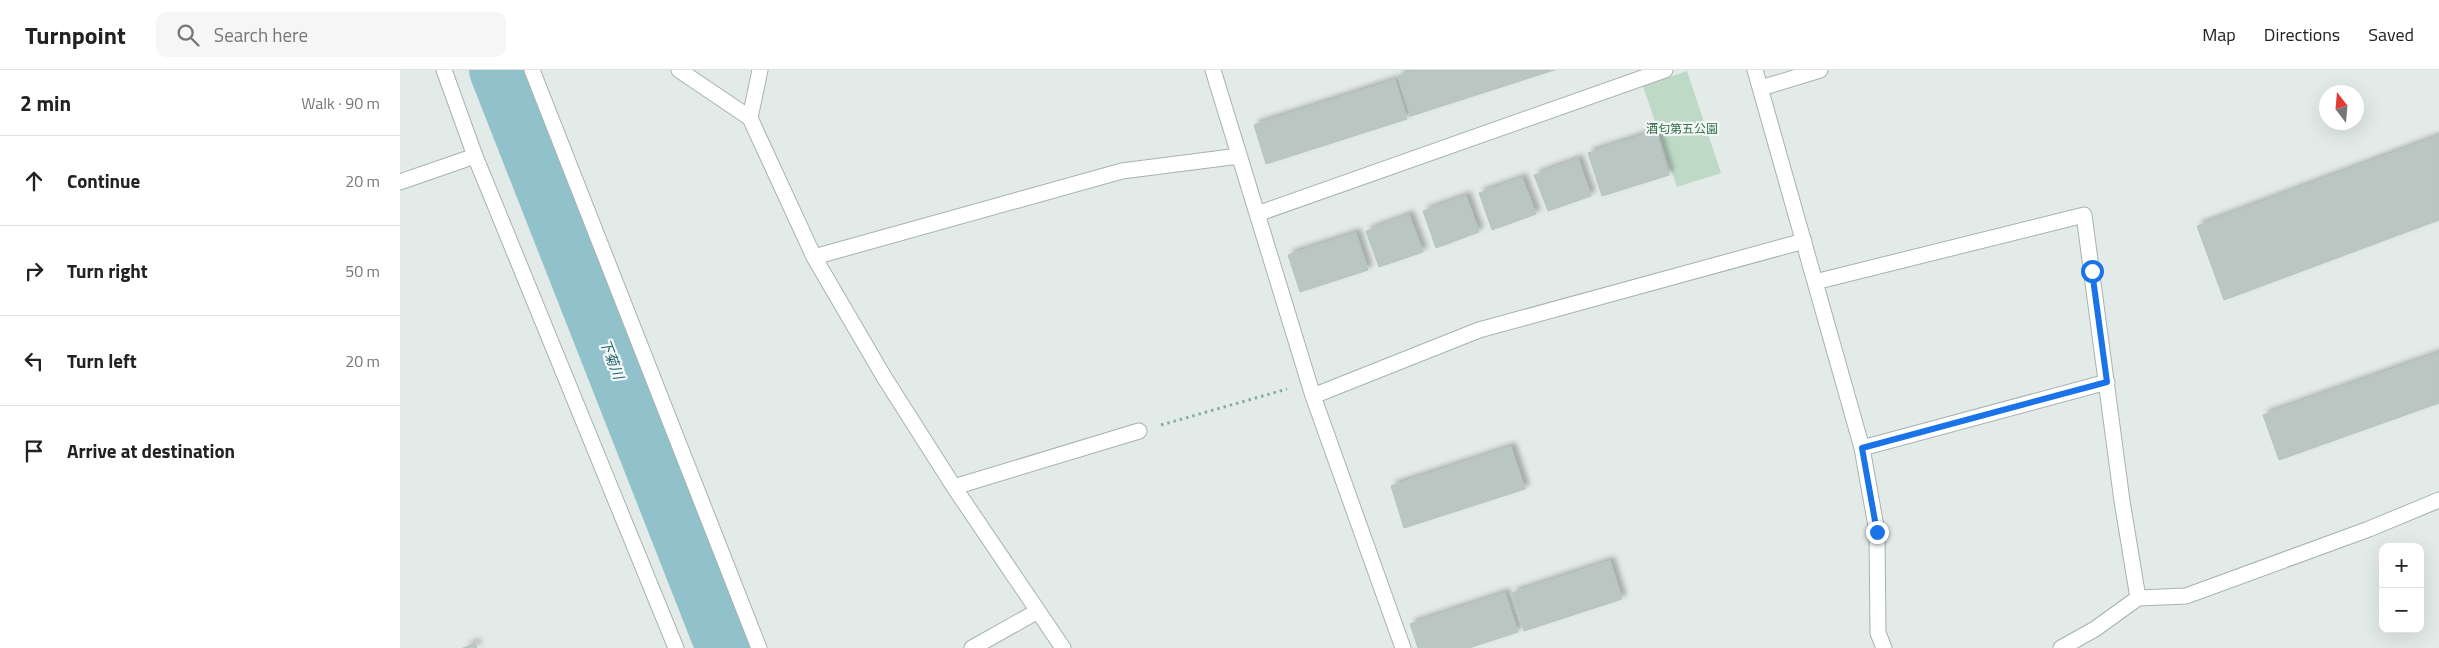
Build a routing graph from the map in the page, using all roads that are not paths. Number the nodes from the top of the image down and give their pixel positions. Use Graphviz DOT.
graph roads {
  1 [pos="444,70"];
  2 [pos="532,70"];
  3 [pos="679,70"];
  4 [pos="760,70"];
  5 [pos="1213,70"];
  6 [pos="1665,70"];
  7 [pos="1755,70"];
  8 [pos="1820,70"];
  9 [pos="1760,88"];
  10 [pos="750,118"];
  11 [pos="475,156"];
  12 [pos="1240,156"];
  13 [pos="400,182"];
  14 [pos="1257,214"];
  15 [pos="1804,240"];
  16 [pos="814,257"];
  17 [pos="1815,282"];
  18 [pos="2107,382"];
  19 [pos="1311,389"];
  20 [pos="1139,431"];
  21 [pos="1862,448"];
  22 [pos="954,486"];
  23 [pos="2439,500"];
  24 [pos="2138,598"];
  25 [pos="1038,612"];
  26 [pos="676,648"];
  27 [pos="759,648"];
  28 [pos="972,648"];
  29 [pos="1063,648"];
  30 [pos="1403,648"];
  31 [pos="1884,648"];
  32 [pos="2061,648"];
  1 -- 11 [label="street"];
  2 -- 27 [label="street"];
  3 -- 10 [label="street"];
  4 -- 10 [label="street"];
  5 -- 12 [label="street"];
  6 -- 14 [label="street"];
  7 -- 9 [label="street"];
  8 -- 9 [label="street"];
  9 -- 15 [label="street"];
  10 -- 16 [label="street"];
  11 -- 13 [label="street"];
  11 -- 26 [label="street"];
  12 -- 14 [label="street"];
  12 -- 16 [label="street"];
  14 -- 19 [label="street"];
  15 -- 17 [label="street"];
  15 -- 19 [label="street"];
  16 -- 22 [label="street"];
  17 -- 18 [label="street"];
  17 -- 21 [label="street"];
  18 -- 21 [label="street"];
  18 -- 24 [label="street"];
  19 -- 30 [label="street"];
  20 -- 22 [label="street"];
  21 -- 31 [label="street"];
  22 -- 25 [label="street"];
  23 -- 24 [label="street"];
  24 -- 32 [label="street"];
  25 -- 28 [label="street"];
  25 -- 29 [label="street"];
}
